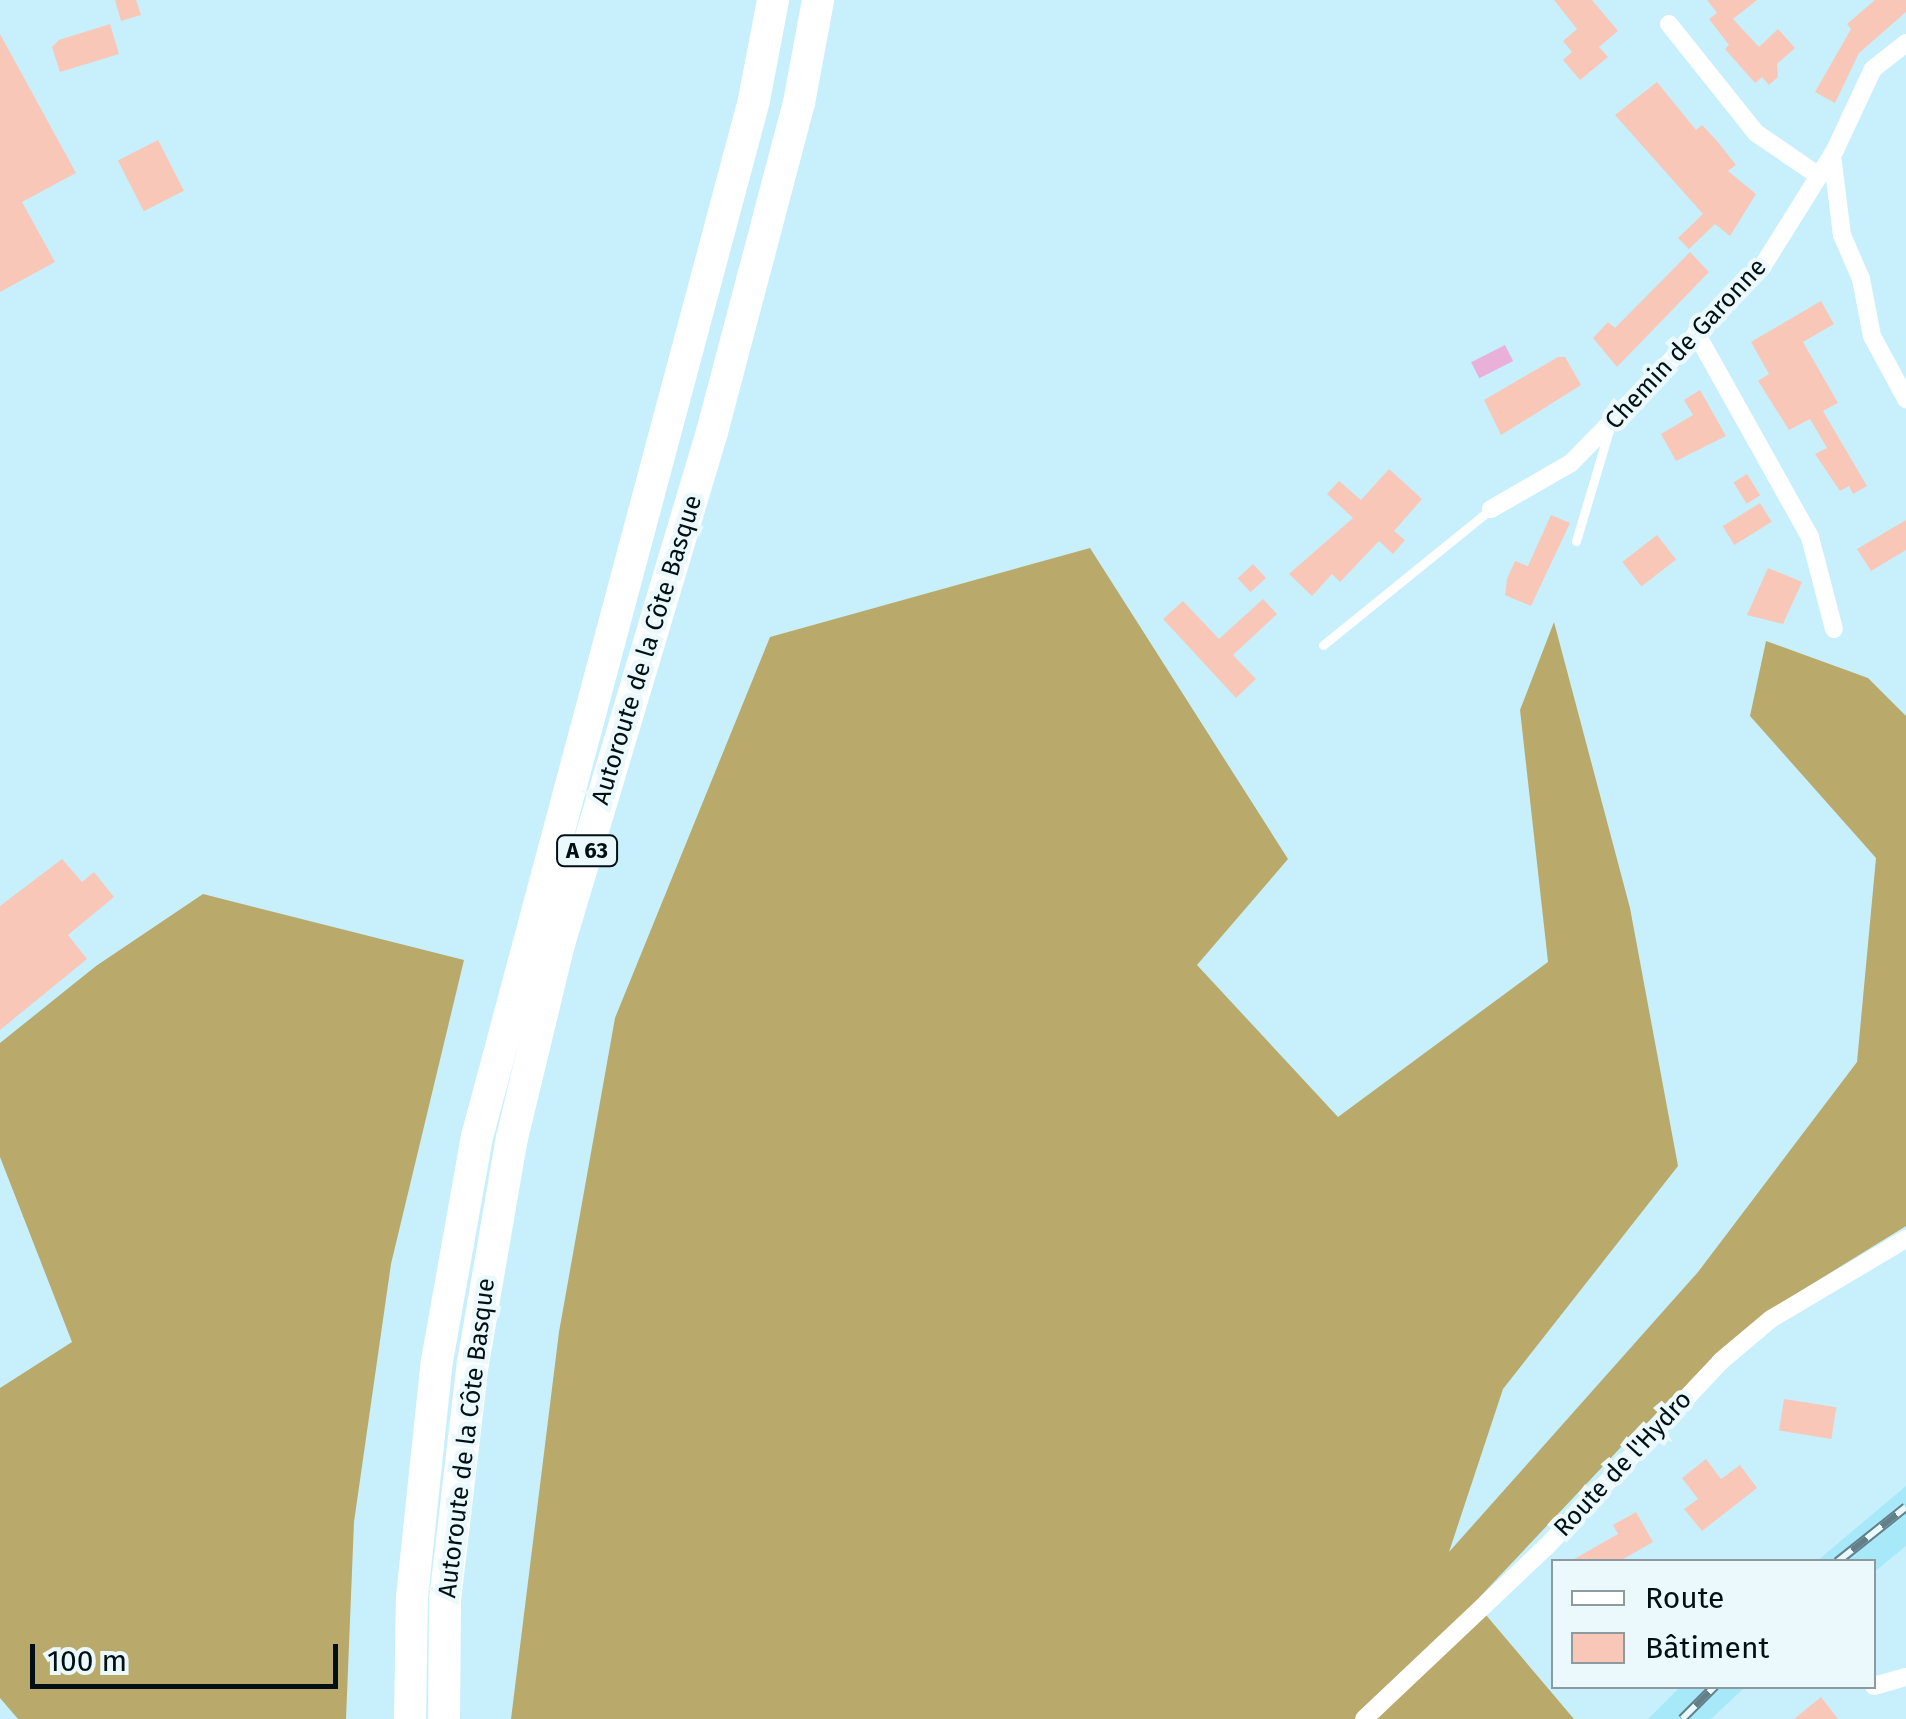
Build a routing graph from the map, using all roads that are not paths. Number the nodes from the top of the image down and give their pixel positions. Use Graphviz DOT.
graph roads {
  1 [pos="773,0"];
  2 [pos="818,0"];
  3 [pos="1669,24"];
  4 [pos="1906,43"];
  5 [pos="1832,156"];
  6 [pos="1820,176"];
  7 [pos="1696,333"];
  8 [pos="1906,399"];
  9 [pos="1610,427"];
  10 [pos="1491,509"];
  11 [pos="1576,542"];
  12 [pos="1834,630"];
  13 [pos="1323,645"];
  14 [pos="1906,1239"];
  15 [pos="1906,1677"];
  16 [pos="1876,1685"];
  17 [pos="410,1719"];
  18 [pos="444,1719"];
  19 [pos="1364,1719"];
  1 -- 17 [label="highway, Autoroute de la Côte Basque / A 63"];
  2 -- 18 [label="highway, Autoroute de la Côte Basque / A 63"];
  3 -- 6 [label="street"];
  4 -- 5 [label="street, Chemin de Garonne"];
  5 -- 6 [label="street, Chemin de Garonne"];
  5 -- 8 [label="street"];
  6 -- 7 [label="street, Chemin de Garonne"];
  7 -- 9 [label="street, Chemin de Garonne"];
  7 -- 12 [label="street"];
  9 -- 10 [label="street, Chemin de Garonne"];
  9 -- 11 [label="lane"];
  10 -- 13 [label="lane"];
  14 -- 19 [label="street, Route de l'Hydro"];
  15 -- 16 [label="street"];
}
